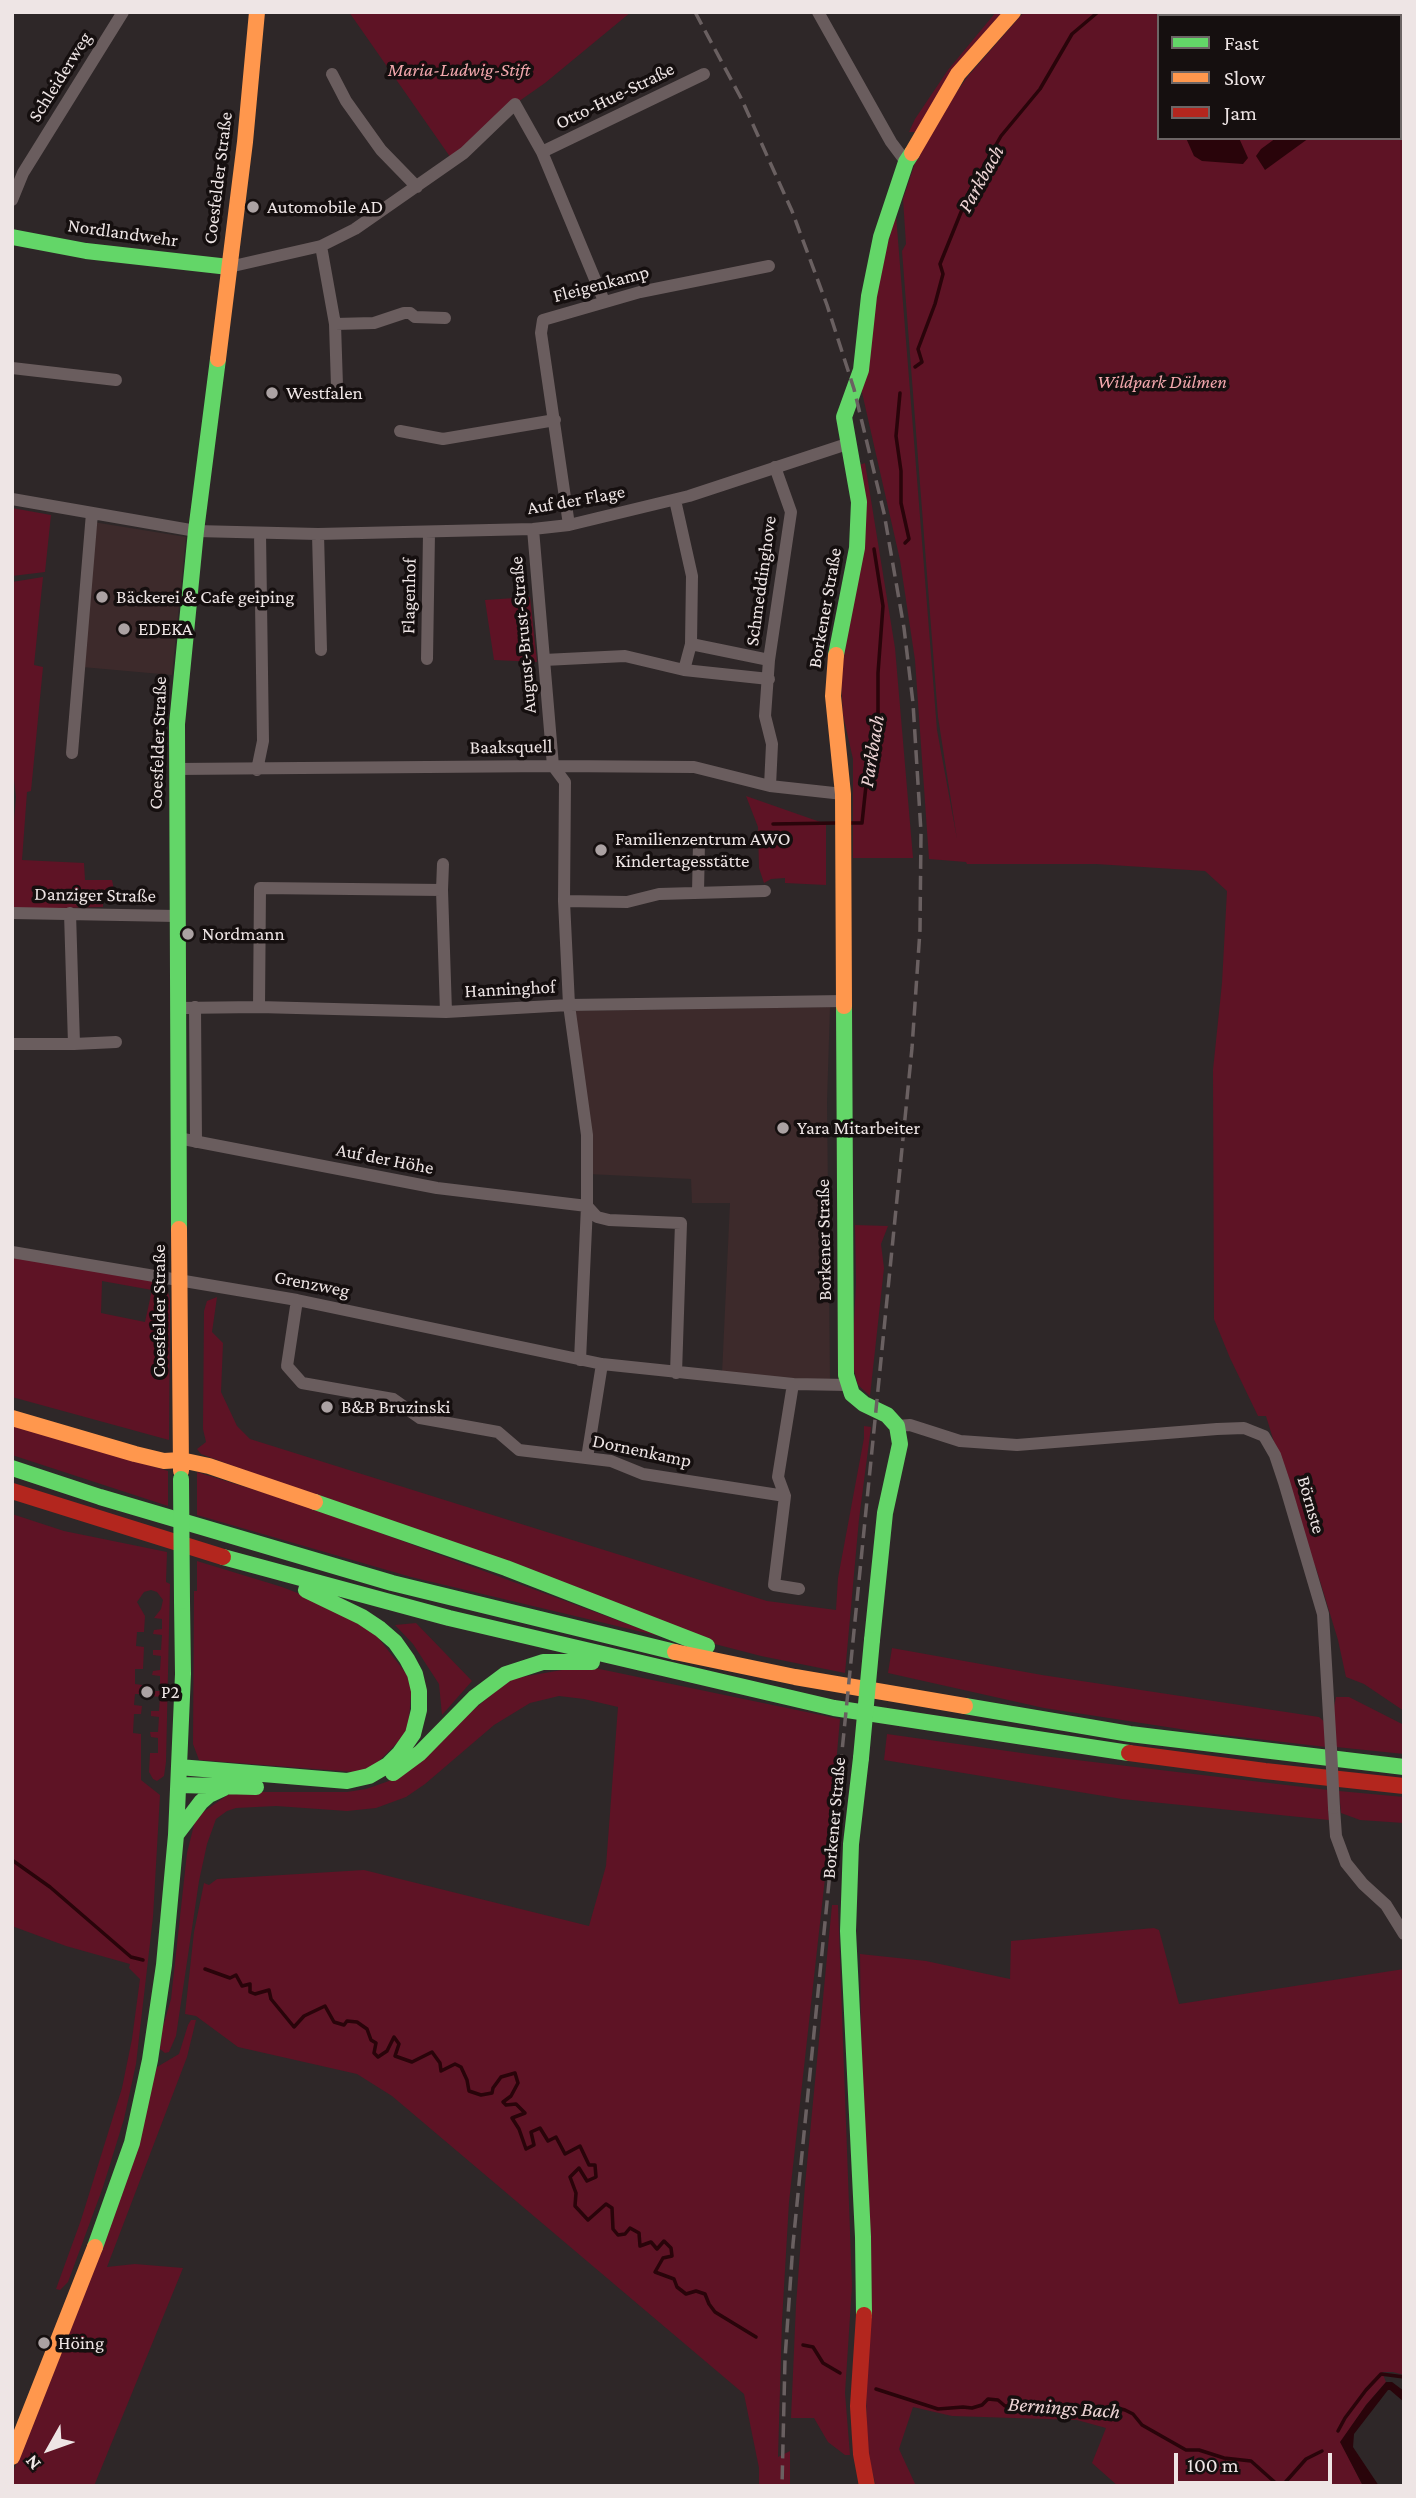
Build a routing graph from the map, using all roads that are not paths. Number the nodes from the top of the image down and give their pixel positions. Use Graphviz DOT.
graph roads {
  1 [pos="123,12"];
  2 [pos="257,12"];
  3 [pos="818,12"];
  4 [pos="1013,12"];
  5 [pos="332,74"];
  6 [pos="704,74"];
  7 [pos="542,152"];
  8 [pos="906,162"];
  9 [pos="18,169"];
  10 [pos="417,187"];
  11 [pos="12,200"];
  12 [pos="12,237"];
  13 [pos="321,246"];
  14 [pos="769,266"];
  15 [pos="229,267"];
  16 [pos="604,301"];
  17 [pos="445,318"];
  18 [pos="335,324"];
  19 [pos="12,368"];
  20 [pos="116,380"];
  21 [pos="337,386"];
  22 [pos="555,420"];
  23 [pos="400,431"];
  24 [pos="847,444"];
  25 [pos="775,467"];
  26 [pos="12,499"];
  27 [pos="675,500"];
  28 [pos="92,513"];
  29 [pos="569,525"];
  30 [pos="533,529"];
  31 [pos="196,531"];
  32 [pos="260,533"];
  33 [pos="429,533"];
  34 [pos="318,534"];
  35 [pos="691,644"];
  36 [pos="321,650"];
  37 [pos="427,659"];
  38 [pos="544,660"];
  39 [pos="769,660"];
  40 [pos="684,670"];
  41 [pos="769,679"];
  42 [pos="72,753"];
  43 [pos="553,766"];
  44 [pos="176,769"];
  45 [pos="257,769"];
  46 [pos="770,786"];
  47 [pos="843,794"];
  48 [pos="681,841"];
  49 [pos="718,841"];
  50 [pos="699,842"];
  51 [pos="443,864"];
  52 [pos="442,890"];
  53 [pos="765,891"];
  54 [pos="698,893"];
  55 [pos="565,901"];
  56 [pos="12,913"];
  57 [pos="70,913"];
  58 [pos="176,916"];
  59 [pos="844,1001"];
  60 [pos="569,1005"];
  61 [pos="195,1007"];
  62 [pos="259,1007"];
  63 [pos="178,1008"];
  64 [pos="446,1012"];
  65 [pos="116,1042"];
  66 [pos="12,1044"];
  67 [pos="74,1044"];
  68 [pos="178,1138"];
  69 [pos="196,1142"];
  70 [pos="587,1206"];
  71 [pos="12,1252"];
  72 [pos="181,1280"];
  73 [pos="297,1300"];
  74 [pos="580,1360"];
  75 [pos="602,1364"];
  76 [pos="676,1373"];
  77 [pos="793,1384"];
  78 [pos="848,1385"];
  79 [pos="12,1418"];
  80 [pos="897,1426"];
  81 [pos="587,1458"];
  82 [pos="181,1460"];
  83 [pos="12,1468"];
  84 [pos="12,1491"];
  85 [pos="785,1496"];
  86 [pos="212,1554"];
  87 [pos="799,1589"];
  88 [pos="669,1669"];
  89 [pos="795,1677"];
  90 [pos="179,1767"];
  91 [pos="1404,1767"];
  92 [pos="179,1785"];
  93 [pos="1404,1786"];
  94 [pos="224,1788"];
  95 [pos="176,1835"];
  96 [pos="1404,1934"];
  97 [pos="12,2457"];
  98 [pos="867,2486"];
  1 -- 9 [label="street, Schleiderweg"];
  2 -- 15 [label="main road, Coesfelder Straße"];
  3 -- 8 [label="street"];
  4 -- 8 [label="main road, Borkener Straße"];
  5 -- 10 [label="street"];
  6 -- 7 [label="street, Otto-Hue-Straße"];
  7 -- 10 [label="street, Otto-Hue-Straße"];
  7 -- 16 [label="street, Otto-Hue-Straße"];
  8 -- 24 [label="main road, Borkener Straße"];
  9 -- 11 [label="street, Schleiderweg"];
  10 -- 13 [label="street"];
  12 -- 15 [label="main road, Nordlandwehr"];
  13 -- 15 [label="street"];
  13 -- 18 [label="street"];
  14 -- 16 [label="street, Fleigenkamp"];
  15 -- 31 [label="main road, Coesfelder Straße"];
  16 -- 22 [label="street, Fleigenkamp"];
  17 -- 18 [label="street"];
  18 -- 21 [label="street"];
  19 -- 20 [label="street"];
  22 -- 23 [label="street"];
  22 -- 29 [label="street, Fleigenkamp"];
  24 -- 25 [label="street, Auf der Flage"];
  24 -- 47 [label="main road, Borkener Straße"];
  25 -- 27 [label="street, Auf der Flage"];
  25 -- 39 [label="street, Schmeddinghove"];
  26 -- 28 [label="street, Auf der Flage"];
  27 -- 29 [label="street, Auf der Flage"];
  27 -- 35 [label="street"];
  28 -- 31 [label="street, Auf der Flage"];
  28 -- 42 [label="street"];
  29 -- 30 [label="street, Auf der Flage"];
  30 -- 33 [label="street, Auf der Flage"];
  30 -- 38 [label="street, August-Brust-Straße"];
  31 -- 32 [label="street, Auf der Flage"];
  31 -- 44 [label="main road, Coesfelder Straße"];
  32 -- 34 [label="street, Auf der Flage"];
  32 -- 45 [label="street"];
  33 -- 34 [label="street, Auf der Flage"];
  33 -- 37 [label="street, Flagenhof"];
  34 -- 36 [label="street"];
  35 -- 39 [label="street, Schmeddinghove"];
  35 -- 40 [label="street"];
  38 -- 40 [label="street"];
  38 -- 43 [label="street, August-Brust-Straße"];
  39 -- 41 [label="street, Schmeddinghove"];
  40 -- 41 [label="street"];
  41 -- 46 [label="street, Schmeddinghove"];
  43 -- 45 [label="street, Baaksquell"];
  43 -- 46 [label="street, Baaksquell"];
  43 -- 55 [label="street, August-Brust-Straße"];
  44 -- 45 [label="street, Baaksquell"];
  44 -- 58 [label="main road, Coesfelder Straße"];
  46 -- 47 [label="street, Baaksquell"];
  47 -- 59 [label="main road, Borkener Straße"];
  48 -- 50 [label="street"];
  49 -- 50 [label="street"];
  50 -- 54 [label="street"];
  51 -- 52 [label="street"];
  52 -- 62 [label="street"];
  52 -- 64 [label="street"];
  53 -- 54 [label="street"];
  54 -- 55 [label="street"];
  55 -- 60 [label="street, August-Brust-Straße"];
  56 -- 57 [label="street, Danziger Straße"];
  57 -- 58 [label="street, Danziger Straße"];
  57 -- 67 [label="street"];
  58 -- 63 [label="main road, Coesfelder Straße"];
  59 -- 60 [label="street, Hanninghof"];
  59 -- 78 [label="main road, Borkener Straße"];
  60 -- 64 [label="street, Hanninghof"];
  60 -- 70 [label="street, August-Brust-Straße"];
  61 -- 62 [label="street, Hanninghof"];
  61 -- 63 [label="street, Hanninghof"];
  61 -- 69 [label="street"];
  62 -- 64 [label="street, Hanninghof"];
  63 -- 68 [label="main road, Coesfelder Straße"];
  65 -- 67 [label="street"];
  66 -- 67 [label="street"];
  68 -- 69 [label="street, Auf der Höhe"];
  68 -- 72 [label="main road, Coesfelder Straße"];
  69 -- 70 [label="street, Auf der Höhe"];
  70 -- 74 [label="street, August-Brust-Straße"];
  70 -- 76 [label="street"];
  71 -- 72 [label="street, Grenzweg"];
  72 -- 73 [label="street, Grenzweg"];
  72 -- 82 [label="main road, Coesfelder Straße"];
  73 -- 74 [label="street, Grenzweg"];
  73 -- 81 [label="street, Dornenkamp"];
  74 -- 75 [label="street, Grenzweg"];
  75 -- 76 [label="street, Grenzweg"];
  75 -- 81 [label="street"];
  76 -- 77 [label="street, Grenzweg"];
  77 -- 78 [label="street, Grenzweg"];
  77 -- 85 [label="street"];
  78 -- 80 [label="main road"];
  79 -- 82 [label="main road"];
  80 -- 96 [label="street, Börnste, bridge"];
  80 -- 98 [label="main road, Borkener Straße, bridge"];
  81 -- 85 [label="street, Dornenkamp"];
  82 -- 89 [label="main road"];
  82 -- 90 [label="main road, Coesfelder Straße, bridge"];
  83 -- 89 [label="main road"];
  84 -- 86 [label="main road"];
  85 -- 87 [label="street"];
  86 -- 88 [label="main road"];
  86 -- 90 [label="main road"];
  88 -- 93 [label="main road"];
  88 -- 94 [label="main road"];
  89 -- 91 [label="main road"];
  90 -- 92 [label="main road, Coesfelder Straße"];
  92 -- 94 [label="main road"];
  92 -- 95 [label="main road, Coesfelder Straße"];
  94 -- 95 [label="main road"];
  95 -- 97 [label="main road, Coesfelder Straße"];
}
